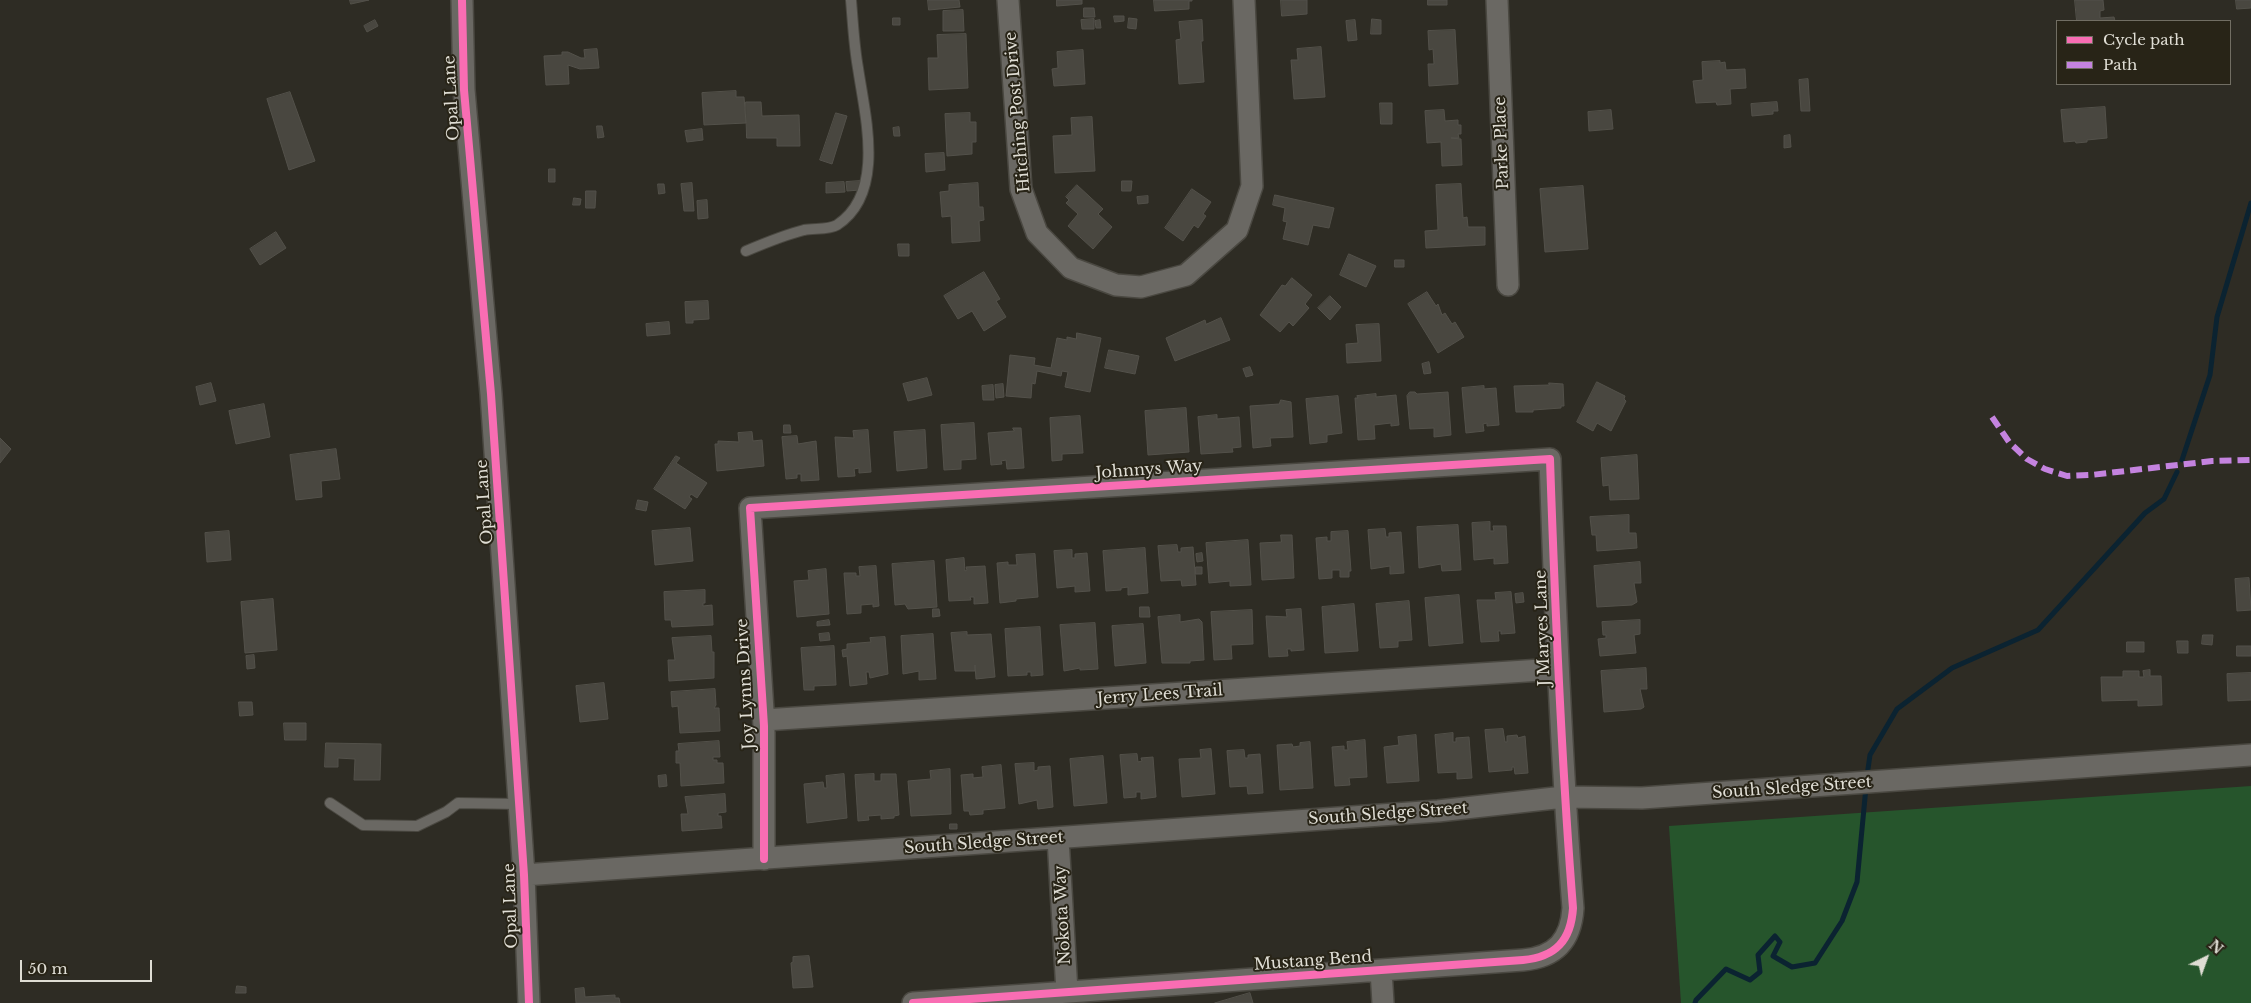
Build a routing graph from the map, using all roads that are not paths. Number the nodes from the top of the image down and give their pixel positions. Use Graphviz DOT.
graph roads {
  1 [pos="462,0"];
  2 [pos="851,0"];
  3 [pos="1008,0"];
  4 [pos="1244,0"];
  5 [pos="1497,0"];
  6 [pos="746,250"];
  7 [pos="1508,286"];
  8 [pos="1550,459"];
  9 [pos="750,508"];
  10 [pos="1557,669"];
  11 [pos="764,720"];
  12 [pos="2251,755"];
  13 [pos="1564,797"];
  14 [pos="330,802"];
  15 [pos="519,804"];
  16 [pos="1058,838"];
  17 [pos="764,858"];
  18 [pos="524,875"];
  19 [pos="1381,970"];
  20 [pos="1067,992"];
  21 [pos="529,1003"];
  22 [pos="913,1003"];
  23 [pos="1383,1003"];
  1 -- 15 [label="street, Opal Lane"];
  2 -- 6 [label="lane"];
  3 -- 4 [label="street, Hitching Post Drive"];
  5 -- 7 [label="street, Parke Place"];
  8 -- 9 [label="street, Johnnys Way"];
  8 -- 10 [label="street, J Maryes Lane"];
  9 -- 11 [label="street, Joy Lynns Drive"];
  10 -- 11 [label="street, Jerry Lees Trail"];
  10 -- 13 [label="street, J Maryes Lane"];
  11 -- 17 [label="street, Joy Lynns Drive"];
  12 -- 13 [label="street, South Sledge Street"];
  13 -- 16 [label="street, South Sledge Street"];
  13 -- 19 [label="street, Mustang Bend"];
  14 -- 15 [label="lane"];
  15 -- 18 [label="street, Opal Lane"];
  16 -- 17 [label="street, South Sledge Street"];
  16 -- 20 [label="street, Nokota Way"];
  17 -- 18 [label="street, South Sledge Street"];
  18 -- 21 [label="street, Opal Lane"];
  19 -- 20 [label="street, Mustang Bend"];
  19 -- 23 [label="street"];
  20 -- 22 [label="street, Mustang Bend"];
}
